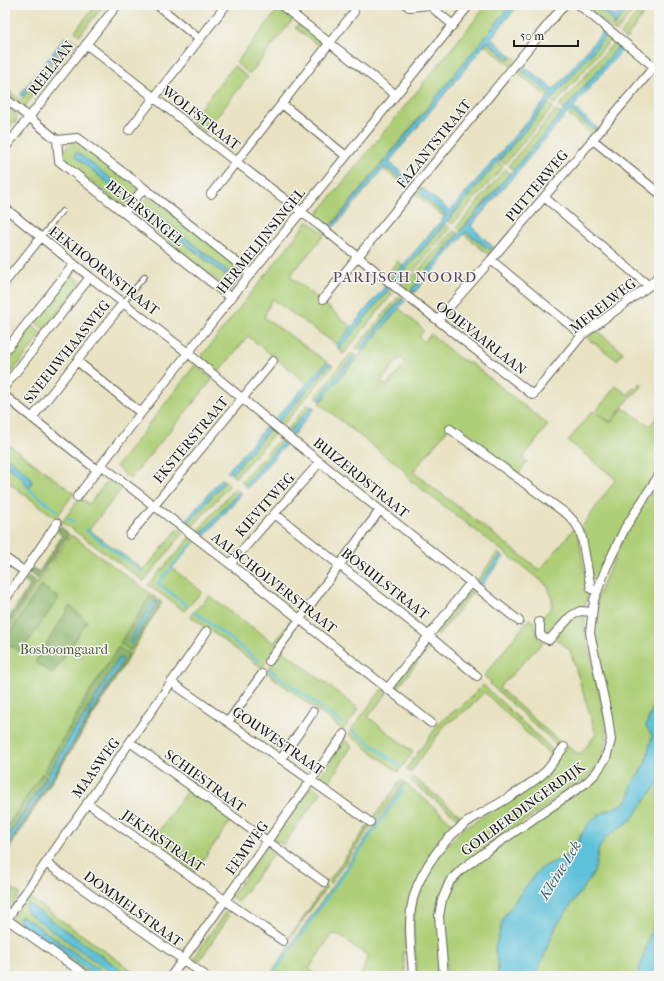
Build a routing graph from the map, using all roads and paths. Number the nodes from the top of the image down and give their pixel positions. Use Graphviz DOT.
graph roads {
  1 [pos="117,5"];
  2 [pos="157,5"];
  3 [pos="226,5"];
  4 [pos="281,5"];
  5 [pos="406,5"];
  6 [pos="429,5"];
  7 [pos="470,5"];
  8 [pos="564,5"];
  9 [pos="579,5"];
  10 [pos="354,12"];
  11 [pos="453,24"];
  12 [pos="199,39"];
  13 [pos="330,43"];
  14 [pos="86,44"];
  15 [pos="657,69"];
  16 [pos="396,96"];
  17 [pos="5,98"];
  18 [pos="154,98"];
  19 [pos="282,104"];
  20 [pos="29,117"];
  21 [pos="129,130"];
  22 [pos="57,140"];
  23 [pos="593,140"];
  24 [pos="5,148"];
  25 [pos="346,156"];
  26 [pos="236,162"];
  27 [pos="144,188"];
  28 [pos="659,193"];
  29 [pos="211,194"];
  30 [pos="544,197"];
  31 [pos="5,208"];
  32 [pos="62,211"];
  33 [pos="301,211"];
  34 [pos="124,213"];
  35 [pos="41,237"];
  36 [pos="358,256"];
  37 [pos="491,260"];
  38 [pos="74,264"];
  39 [pos="251,274"];
  40 [pos="659,275"];
  41 [pos="145,276"];
  42 [pos="90,277"];
  43 [pos="5,282"];
  44 [pos="649,286"];
  45 [pos="231,298"];
  46 [pos="323,299"];
  47 [pos="123,303"];
  48 [pos="438,320"];
  49 [pos="582,335"];
  50 [pos="5,351"];
  51 [pos="188,353"];
  52 [pos="77,361"];
  53 [pos="273,361"];
  54 [pos="5,386"];
  55 [pos="533,395"];
  56 [pos="5,396"];
  57 [pos="242,399"];
  58 [pos="141,413"];
  59 [pos="32,418"];
  60 [pos="450,429"];
  61 [pos="320,462"];
  62 [pos="99,467"];
  63 [pos="659,476"];
  64 [pos="77,497"];
  65 [pos="153,506"];
  66 [pos="380,510"];
  67 [pos="275,514"];
  68 [pos="57,523"];
  69 [pos="130,535"];
  70 [pos="5,558"];
  71 [pos="230,564"];
  72 [pos="340,566"];
  73 [pos="24,571"];
  74 [pos="471,582"];
  75 [pos="597,591"];
  76 [pos="5,600"];
  77 [pos="592,612"];
  78 [pos="300,620"];
  79 [pos="519,621"];
  80 [pos="539,622"];
  81 [pos="207,631"];
  82 [pos="429,636"];
  83 [pos="269,661"];
  84 [pos="262,674"];
  85 [pos="477,676"];
  86 [pos="172,682"];
  87 [pos="387,689"];
  88 [pos="313,712"];
  89 [pos="228,722"];
  90 [pos="431,723"];
  91 [pos="344,734"];
  92 [pos="130,742"];
  93 [pos="564,747"];
  94 [pos="281,759"];
  95 [pos="311,780"];
  96 [pos="87,802"];
  97 [pos="370,822"];
  98 [pos="267,842"];
  99 [pos="46,863"];
  100 [pos="324,882"];
  101 [pos="225,900"];
  102 [pos="6,918"];
  103 [pos="283,941"];
  104 [pos="182,960"];
  105 [pos="87,976"];
  106 [pos="172,976"];
  107 [pos="206,976"];
  108 [pos="412,976"];
  109 [pos="444,976"];
  1 -- 14 [label="street, REELAAN"];
  2 -- 12 [label="street"];
  3 -- 12 [label="street"];
  4 -- 13 [label="street"];
  5 -- 6 [label="street"];
  6 -- 11 [label="street"];
  7 -- 11 [label="street, HERMELIJNSINGEL"];
  8 -- 36 [label="street, FAZANTSTRAAT"];
  9 -- 15 [label="street"];
  10 -- 13 [label="street"];
  11 -- 16 [label="street, HERMELIJNSINGEL"];
  12 -- 18 [label="street"];
  13 -- 16 [label="street"];
  13 -- 19 [label="street"];
  14 -- 18 [label="street, WOLFSTRAAT"];
  14 -- 20 [label="street, REELAAN"];
  15 -- 23 [label="street, PUTTERWEG"];
  16 -- 25 [label="street, HERMELIJNSINGEL"];
  17 -- 20 [label="street"];
  18 -- 21 [label="street"];
  18 -- 26 [label="street, WOLFSTRAAT"];
  19 -- 25 [label="street"];
  19 -- 26 [label="street"];
  20 -- 22 [label="street"];
  20 -- 24 [label="street, REELAAN"];
  22 -- 27 [label="street, BEVERSINGEL"];
  22 -- 34 [label="street, BEVERSINGEL"];
  23 -- 28 [label="street"];
  23 -- 30 [label="street, PUTTERWEG"];
  25 -- 33 [label="street, HERMELIJNSINGEL"];
  26 -- 29 [label="street"];
  26 -- 33 [label="street, WOLFSTRAAT"];
  27 -- 34 [label="street"];
  27 -- 39 [label="street, BEVERSINGEL"];
  30 -- 37 [label="street, PUTTERWEG"];
  30 -- 44 [label="street"];
  31 -- 35 [label="street, EEKHOORNSTRAAT"];
  32 -- 35 [label="lane"];
  33 -- 36 [label="street, OOIEVAARLAAN"];
  33 -- 39 [label="street, HERMELIJNSINGEL"];
  34 -- 45 [label="street, BEVERSINGEL"];
  35 -- 38 [label="street, EEKHOORNSTRAAT"];
  35 -- 43 [label="street"];
  36 -- 46 [label="street, FAZANTSTRAAT"];
  36 -- 48 [label="street, OOIEVAARLAAN"];
  37 -- 48 [label="street, PUTTERWEG"];
  37 -- 49 [label="street"];
  38 -- 42 [label="street, EEKHOORNSTRAAT"];
  38 -- 50 [label="street"];
  39 -- 45 [label="street, HERMELIJNSINGEL"];
  40 -- 44 [label="street, MERELWEG"];
  41 -- 47 [label="lane"];
  42 -- 47 [label="street, EEKHOORNSTRAAT"];
  42 -- 54 [label="street"];
  44 -- 49 [label="street, MERELWEG"];
  45 -- 51 [label="street, HERMELIJNSINGEL"];
  47 -- 51 [label="street, EEKHOORNSTRAAT"];
  47 -- 52 [label="street, SNEEUWHAASWEG"];
  48 -- 55 [label="street, OOIEVAARLAAN"];
  49 -- 55 [label="street, MERELWEG"];
  51 -- 57 [label="street, BUIZERDSTRAAT"];
  51 -- 58 [label="street, HERMELIJNSINGEL"];
  52 -- 58 [label="street"];
  52 -- 59 [label="street, SNEEUWHAASWEG"];
  53 -- 57 [label="street, EKSTERSTRAAT"];
  56 -- 59 [label="street, AALSCHOLVERSTRAAT"];
  57 -- 61 [label="street, BUIZERDSTRAAT"];
  57 -- 65 [label="street, EKSTERSTRAAT"];
  58 -- 62 [label="street, HERMELIJNSINGEL"];
  59 -- 62 [label="street, AALSCHOLVERSTRAAT"];
  60 -- 75 [label="street"];
  61 -- 66 [label="street, BUIZERDSTRAAT"];
  61 -- 67 [label="street, KIEVITWEG"];
  62 -- 64 [label="street, HERMELIJNSINGEL"];
  62 -- 65 [label="street, AALSCHOLVERSTRAAT"];
  63 -- 75 [label="street, GOILBERDINGERDIJK"];
  65 -- 69 [label="street, EKSTERSTRAAT"];
  65 -- 71 [label="street, AALSCHOLVERSTRAAT"];
  66 -- 72 [label="street"];
  66 -- 74 [label="street, BUIZERDSTRAAT"];
  67 -- 71 [label="street, KIEVITWEG"];
  67 -- 72 [label="street, BOSUILSTRAAT"];
  68 -- 73 [label="street"];
  70 -- 73 [label="street"];
  71 -- 78 [label="street, AALSCHOLVERSTRAAT"];
  72 -- 78 [label="street"];
  72 -- 82 [label="street, BOSUILSTRAAT"];
  73 -- 76 [label="street"];
  74 -- 79 [label="street, BUIZERDSTRAAT"];
  74 -- 82 [label="street"];
  75 -- 77 [label="street, GOILBERDINGERDIJK"];
  77 -- 80 [label="street"];
  77 -- 109 [label="street, GOILBERDINGERDIJK"];
  78 -- 83 [label="street"];
  78 -- 87 [label="street, AALSCHOLVERSTRAAT"];
  81 -- 86 [label="street, MAASWEG"];
  82 -- 85 [label="street, BOSUILSTRAAT"];
  82 -- 87 [label="street"];
  84 -- 89 [label="street"];
  86 -- 89 [label="street, GOUWESTRAAT"];
  86 -- 92 [label="street, MAASWEG"];
  87 -- 90 [label="street, AALSCHOLVERSTRAAT"];
  88 -- 94 [label="street"];
  89 -- 94 [label="street, GOUWESTRAAT"];
  91 -- 95 [label="street, EEMWEG"];
  92 -- 96 [label="street, MAASWEG"];
  92 -- 98 [label="street, SCHIESTRAAT"];
  93 -- 108 [label="street, GOILBERDINGERDIJK"];
  94 -- 95 [label="street, GOUWESTRAAT"];
  95 -- 97 [label="street, GOUWESTRAAT"];
  95 -- 98 [label="street, EEMWEG"];
  96 -- 99 [label="street, MAASWEG"];
  96 -- 101 [label="street, JEKERSTRAAT"];
  98 -- 100 [label="street, SCHIESTRAAT"];
  98 -- 101 [label="street, EEMWEG"];
  99 -- 102 [label="street, MAASWEG"];
  99 -- 104 [label="street, DOMMELSTRAAT"];
  101 -- 103 [label="street, JEKERSTRAAT"];
  101 -- 104 [label="street, EEMWEG"];
  102 -- 105 [label="street"];
  104 -- 106 [label="street, EEMWEG"];
  104 -- 107 [label="street, DOMMELSTRAAT"];
}
